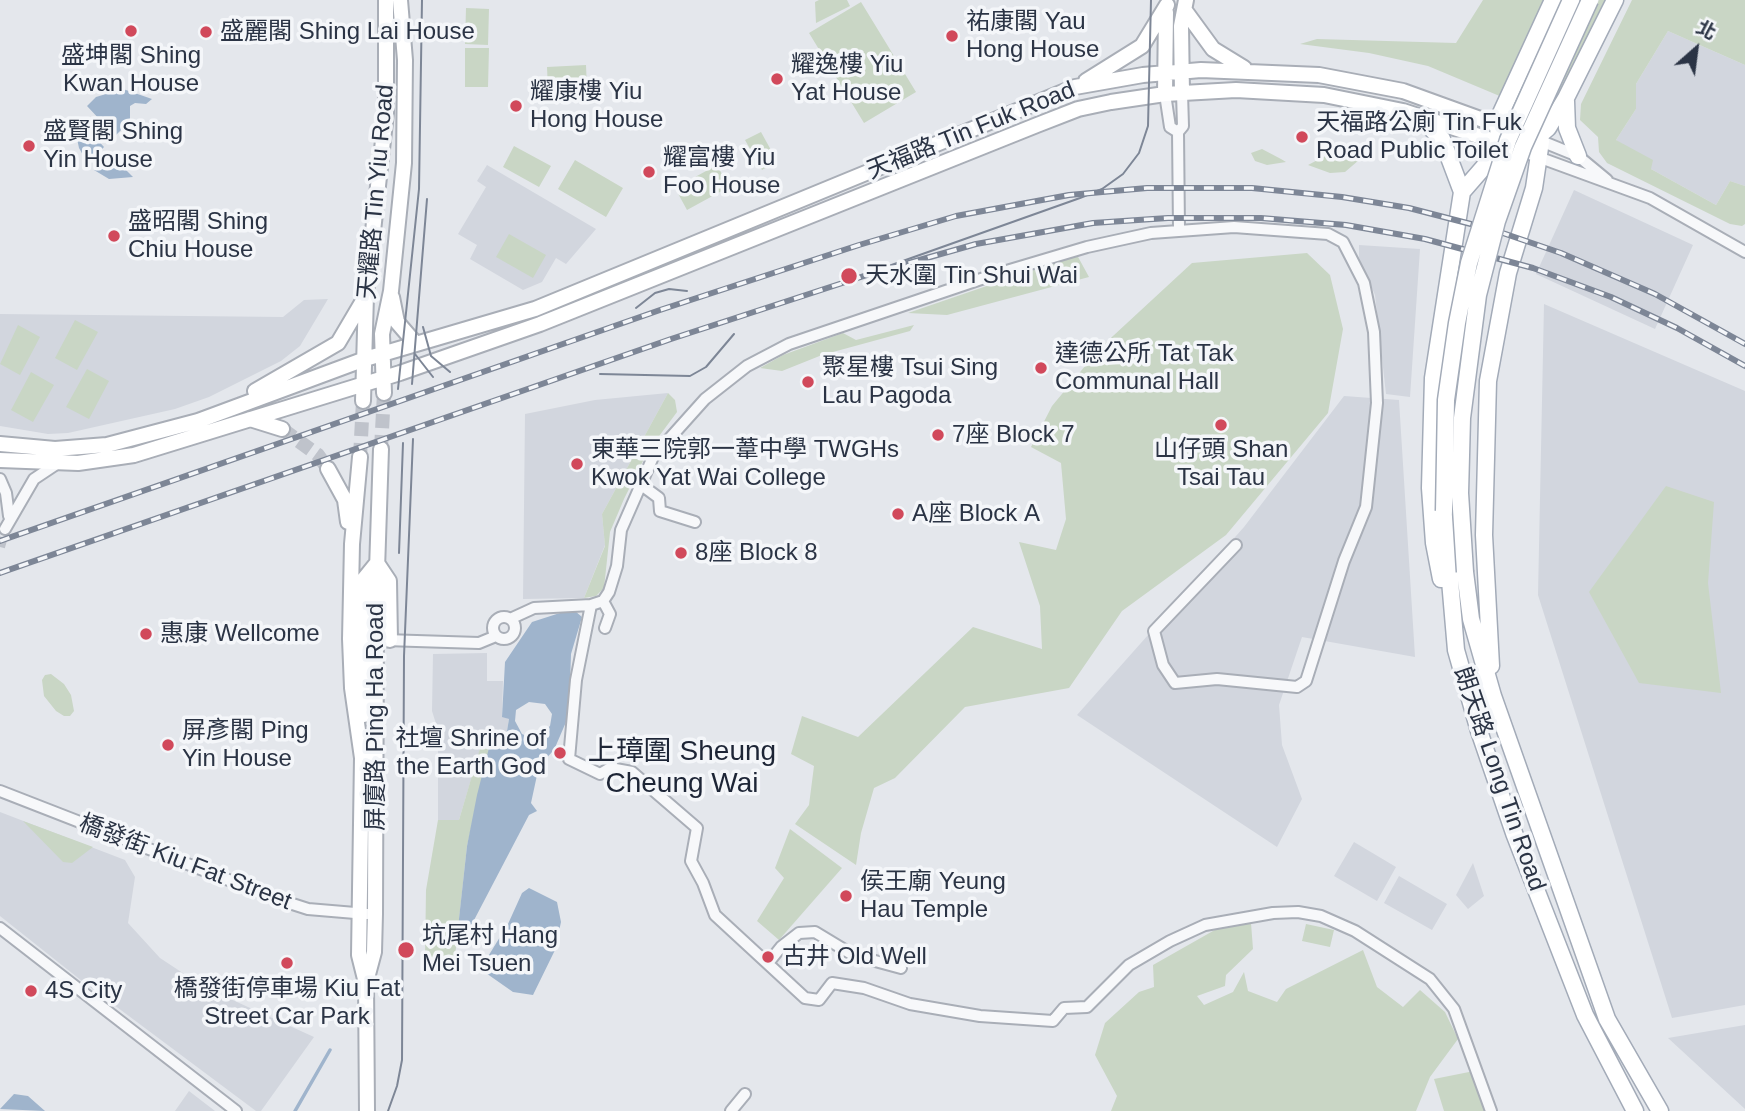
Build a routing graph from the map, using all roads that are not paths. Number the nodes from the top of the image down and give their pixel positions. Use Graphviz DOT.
graph roads {
  1 [pos="386,0"];
  2 [pos="400,0"];
  3 [pos="1553,0"];
  4 [pos="1571,0"];
  5 [pos="1590,0"];
  6 [pos="1615,0"];
  7 [pos="1167,3"];
  8 [pos="1186,6"];
  9 [pos="1252,70"];
  10 [pos="1181,72"];
  11 [pos="1163,73"];
  12 [pos="1075,87"];
  13 [pos="1182,93"];
  14 [pos="1165,94"];
  15 [pos="1566,98"];
  16 [pos="1419,117"];
  17 [pos="1498,125"];
  18 [pos="1178,132"];
  19 [pos="1519,142"];
  20 [pos="1578,156"];
  21 [pos="1540,158"];
  22 [pos="1609,181"];
  23 [pos="1462,192"];
  24 [pos="1179,229"];
  25 [pos="1745,252"];
  26 [pos="391,291"];
  27 [pos="366,295"];
  28 [pos="416,344"];
  29 [pos="382,354"];
  30 [pos="365,359"];
  31 [pos="363,384"];
  32 [pos="383,386"];
  33 [pos="363,401"];
  34 [pos="250,419"];
  35 [pos="198,421"];
  36 [pos="282,429"];
  37 [pos="0,444"];
  38 [pos="382,449"];
  39 [pos="360,457"];
  40 [pos="0,460"];
  41 [pos="58,463"];
  42 [pos="328,469"];
  43 [pos="0,480"];
  44 [pos="640,484"];
  45 [pos="695,522"];
  46 [pos="352,544"];
  47 [pos="1236,545"];
  48 [pos="597,603"];
  49 [pos="605,628"];
  50 [pos="368,644"];
  51 [pos="1456,650"];
  52 [pos="1493,696"];
  53 [pos="0,792"];
  54 [pos="360,913"];
  55 [pos="375,914"];
  56 [pos="0,928"];
  57 [pos="769,962"];
  58 [pos="901,968"];
  59 [pos="366,983"];
  60 [pos="366,1050"];
  61 [pos="745,1094"];
  62 [pos="236,1111"];
  63 [pos="357,1111"];
  64 [pos="371,1111"];
  65 [pos="731,1111"];
  66 [pos="1491,1111"];
  67 [pos="1635,1111"];
  68 [pos="1660,1111"];
  1 -- 27 [label="main road, 天耀路 Tin Yiu Road"];
  2 -- 26 [label="main road, 天耀路 Tin Yiu Road"];
  3 -- 17 [label="main road"];
  4 -- 19 [label="main road, bridge"];
  5 -- 19 [label="main road, bridge"];
  6 -- 15 [label="main road"];
  7 -- 11 [label="main road"];
  7 -- 12 [label="main road"];
  8 -- 9 [label="main road"];
  8 -- 10 [label="main road"];
  9 -- 10 [label="main road, 天福路 Tin Fuk Road"];
  9 -- 17 [label="main road, 天福路 Tin Fuk Road"];
  10 -- 11 [label="main road, 天福路 Tin Fuk Road"];
  10 -- 13 [label="main road"];
  11 -- 12 [label="main road, 天福路 Tin Fuk Road"];
  11 -- 14 [label="main road"];
  12 -- 28 [label="main road, 天福路 Tin Fuk Road"];
  13 -- 14 [label="main road, 天福路 Tin Fuk Road"];
  13 -- 16 [label="main road, 天福路 Tin Fuk Road"];
  13 -- 18 [label="street"];
  14 -- 18 [label="street"];
  14 -- 32 [label="main road, 天福路 Tin Fuk Road"];
  15 -- 19 [label="main road"];
  15 -- 20 [label="main road"];
  16 -- 19 [label="main road, 天福路 Tin Fuk Road"];
  16 -- 23 [label="main road"];
  17 -- 19 [label="main road"];
  17 -- 19 [label="main road, 天福路 Tin Fuk Road"];
  18 -- 24 [label="street"];
  19 -- 20 [label="street, 天福路 Tin Fuk Road"];
  19 -- 21 [label="main road"];
  19 -- 21 [label="street"];
  19 -- 23 [label="main road"];
  19 -- 51 [label="main road, 朗天路 Long Tin Road, bridge"];
  19 -- 52 [label="main road, 朗天路 Long Tin Road, bridge"];
  20 -- 22 [label="street, 天福路 Tin Fuk Road"];
  21 -- 22 [label="street"];
  21 -- 52 [label="main road"];
  22 -- 25 [label="street"];
  23 -- 51 [label="main road"];
  24 -- 44 [label="street"];
  24 -- 47 [label="street"];
  26 -- 28 [label="main road"];
  26 -- 29 [label="main road, 天耀路 Tin Yiu Road"];
  27 -- 30 [label="main road, 天耀路 Tin Yiu Road"];
  27 -- 35 [label="main road"];
  28 -- 29 [label="main road, 天福路 Tin Fuk Road"];
  29 -- 30 [label="main road"];
  29 -- 32 [label="main road, 天耀路 Tin Yiu Road"];
  30 -- 31 [label="main road, 天耀路 Tin Yiu Road"];
  30 -- 35 [label="main road"];
  31 -- 32 [label="main road, 天福路 Tin Fuk Road"];
  31 -- 33 [label="main road"];
  31 -- 34 [label="main road"];
  34 -- 36 [label="main road"];
  34 -- 41 [label="main road"];
  35 -- 37 [label="main road"];
  38 -- 50 [label="main road, 屏廈路 Ping Ha Road"];
  39 -- 46 [label="main road, 屏廈路 Ping Ha Road"];
  40 -- 41 [label="main road"];
  41 -- 43 [label="street"];
  42 -- 46 [label="main road"];
  44 -- 45 [label="street"];
  44 -- 48 [label="street"];
  46 -- 50 [label="main road, 屏廈路 Ping Ha Road"];
  48 -- 49 [label="street"];
  48 -- 50 [label="street"];
  48 -- 57 [label="street"];
  50 -- 54 [label="main road, 屏廈路 Ping Ha Road"];
  50 -- 55 [label="main road, 屏廈路 Ping Ha Road"];
  51 -- 67 [label="main road, 朗天路 Long Tin Road"];
  52 -- 68 [label="main road, 朗天路 Long Tin Road"];
  53 -- 54 [label="street, 橋發街 Kiu Fat Street"];
  54 -- 55 [label="street, 橋發街 Kiu Fat Street"];
  54 -- 59 [label="main road, 屏廈路 Ping Ha Road"];
  55 -- 59 [label="main road, 屏廈路 Ping Ha Road"];
  56 -- 62 [label="street"];
  57 -- 58 [label="street"];
  57 -- 66 [label="street"];
  59 -- 60 [label="main road, 屏廈路 Ping Ha Road"];
  60 -- 63 [label="main road, 屏廈路 Ping Ha Road"];
  60 -- 64 [label="main road, 屏廈路 Ping Ha Road"];
  61 -- 65 [label="street"];
}
